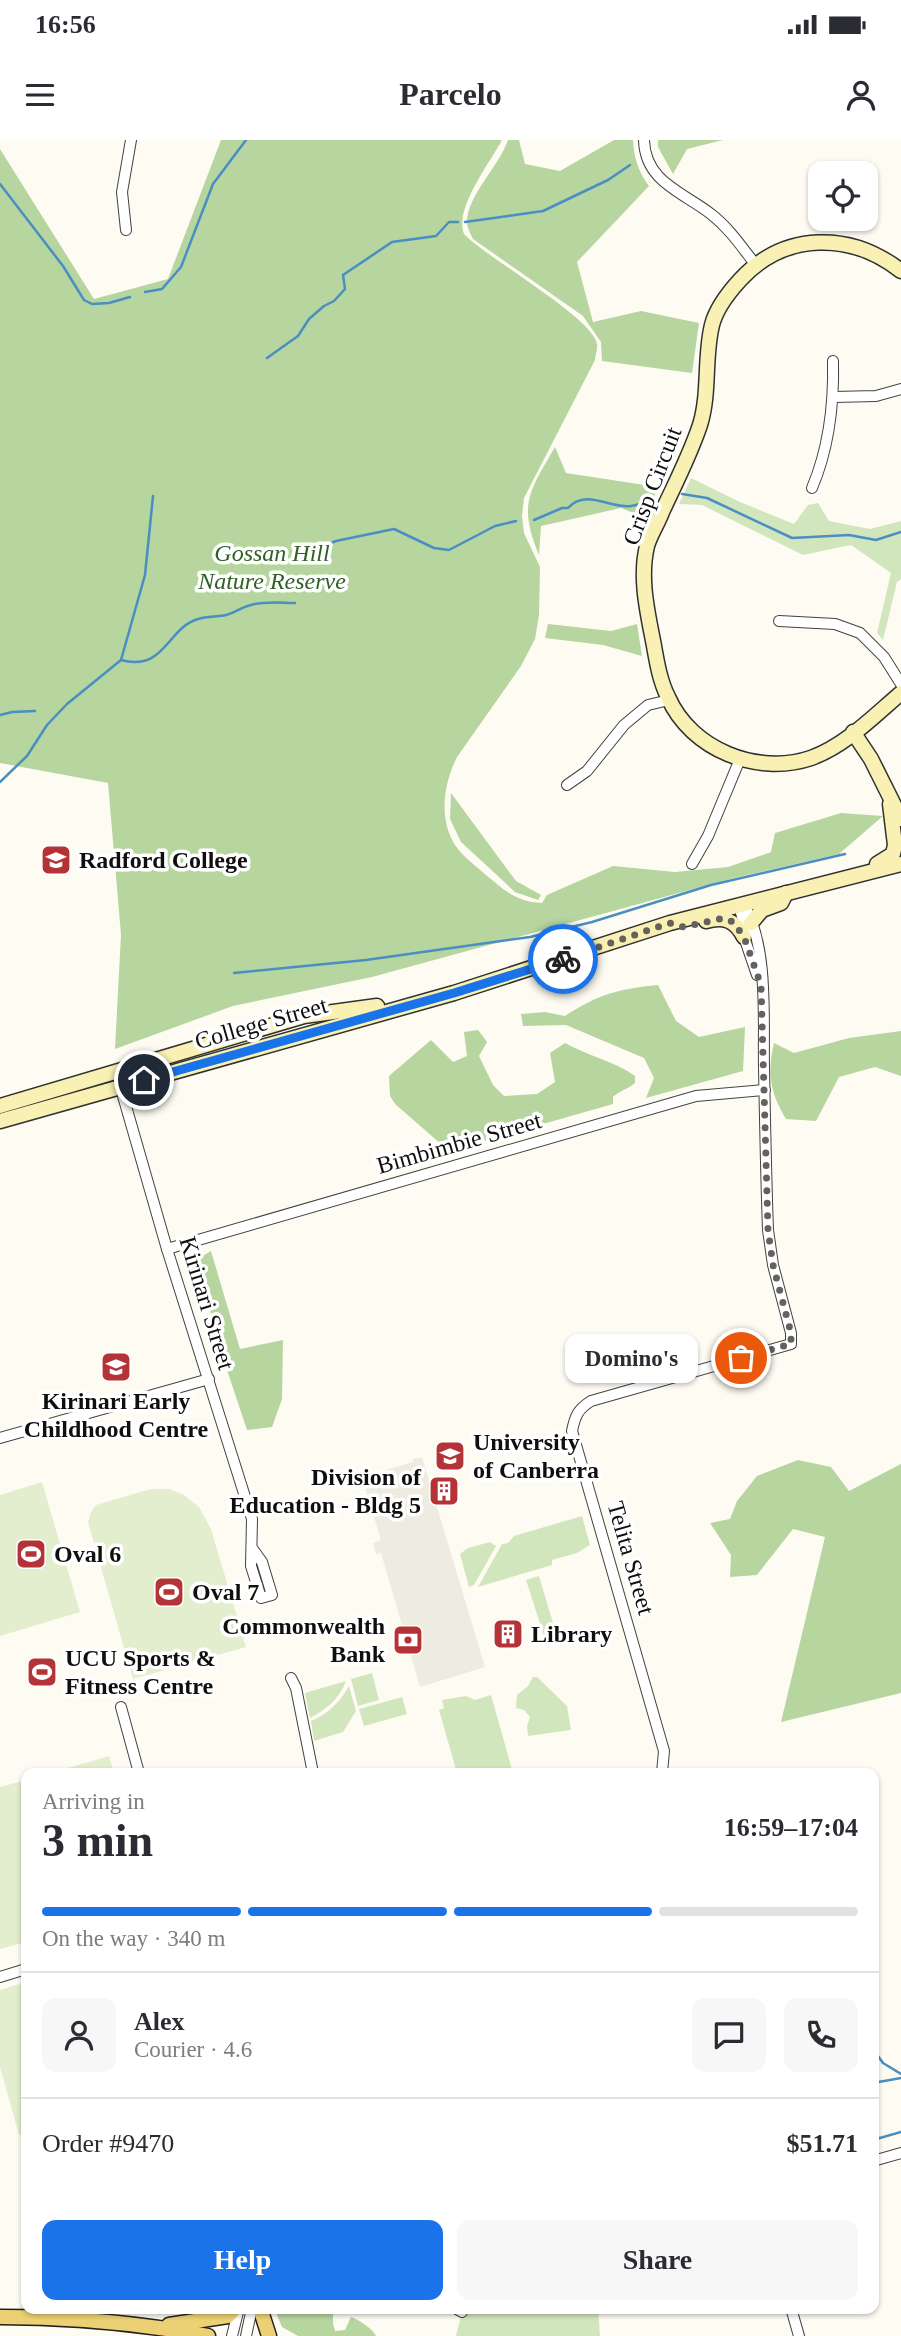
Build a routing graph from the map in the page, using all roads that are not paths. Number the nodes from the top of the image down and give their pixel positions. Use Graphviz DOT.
graph roads {
  1 [pos="131,140"];
  2 [pos="644,140"];
  3 [pos="126,230"];
  4 [pos="755,264"];
  5 [pos="901,271"];
  6 [pos="833,361"];
  7 [pos="901,389"];
  8 [pos="834,397"];
  9 [pos="812,488"];
  10 [pos="779,621"];
  11 [pos="901,684"];
  12 [pos="901,693"];
  13 [pos="668,700"];
  14 [pos="853,732"];
  15 [pos="740,759"];
  16 [pos="567,785"];
  17 [pos="890,796"];
  18 [pos="901,819"];
  19 [pos="901,857"];
  20 [pos="692,864"];
  21 [pos="901,864"];
  22 [pos="872,867"];
  23 [pos="787,891"];
  24 [pos="743,903"];
  25 [pos="670,923"];
  26 [pos="751,923"];
  27 [pos="744,937"];
  28 [pos="761,985"];
  29 [pos="454,993"];
  30 [pos="116,1072"];
  31 [pos="120,1087"];
  32 [pos="765,1090"];
  33 [pos="0,1106"];
  34 [pos="0,1121"];
  35 [pos="167,1249"];
  36 [pos="209,1378"];
  37 [pos="0,1438"];
  38 [pos="252,1548"];
  39 [pos="290,1678"];
  40 [pos="121,1707"];
  41 [pos="138,1768"];
  42 [pos="312,1768"];
  43 [pos="662,1768"];
  44 [pos="21,1971"];
  45 [pos="0,1977"];
  46 [pos="901,2153"];
  47 [pos="879,2159"];
  48 [pos="230,2314"];
  49 [pos="236,2314"];
  50 [pos="251,2314"];
  51 [pos="262,2314"];
  52 [pos="793,2314"];
  53 [pos="0,2317"];
  54 [pos="160,2327"];
  55 [pos="208,2336"];
  56 [pos="233,2336"];
  57 [pos="246,2336"];
  58 [pos="269,2336"];
  59 [pos="799,2336"];
  1 -- 3 [label="street"];
  2 -- 4 [label="street"];
  4 -- 5 [label="street, Crisp Circuit"];
  4 -- 13 [label="street, Crisp Circuit"];
  6 -- 8 [label="street"];
  7 -- 8 [label="street"];
  8 -- 9 [label="street"];
  10 -- 11 [label="street"];
  12 -- 14 [label="street, Crisp Circuit"];
  13 -- 15 [label="street, Crisp Circuit"];
  13 -- 16 [label="street"];
  14 -- 15 [label="street, Crisp Circuit"];
  14 -- 17 [label="street"];
  15 -- 20 [label="street"];
  17 -- 18 [label="street"];
  17 -- 22 [label="street"];
  19 -- 22 [label="street, College Street"];
  21 -- 22 [label="street, College Street"];
  22 -- 23 [label="street, College Street"];
  23 -- 24 [label="street, College Street"];
  23 -- 26 [label="street"];
  24 -- 25 [label="street, College Street"];
  24 -- 26 [label="street"];
  24 -- 27 [label="street"];
  25 -- 27 [label="street"];
  25 -- 29 [label="street, College Street"];
  26 -- 28 [label="street"];
  27 -- 28 [label="street"];
  28 -- 32 [label="street"];
  29 -- 30 [label="street, College Street"];
  29 -- 31 [label="street, College Street"];
  30 -- 31 [label="street, Kirinari Street"];
  30 -- 33 [label="street, College Street"];
  31 -- 34 [label="street, College Street"];
  31 -- 35 [label="street, Kirinari Street"];
  32 -- 35 [label="street, Bimbimbie Street"];
  32 -- 43 [label="street, Telita Street"];
  35 -- 36 [label="street, Kirinari Street"];
  36 -- 37 [label="street"];
  36 -- 38 [label="street, Kirinari Street"];
  39 -- 42 [label="street"];
  40 -- 41 [label="street"];
  44 -- 45 [label="street"];
  46 -- 47 [label="street"];
  48 -- 54 [label="main road"];
  49 -- 56 [label="street"];
  50 -- 57 [label="street"];
  51 -- 58 [label="main road"];
  52 -- 59 [label="street"];
  53 -- 54 [label="main road"];
  54 -- 55 [label="main road"];
}
